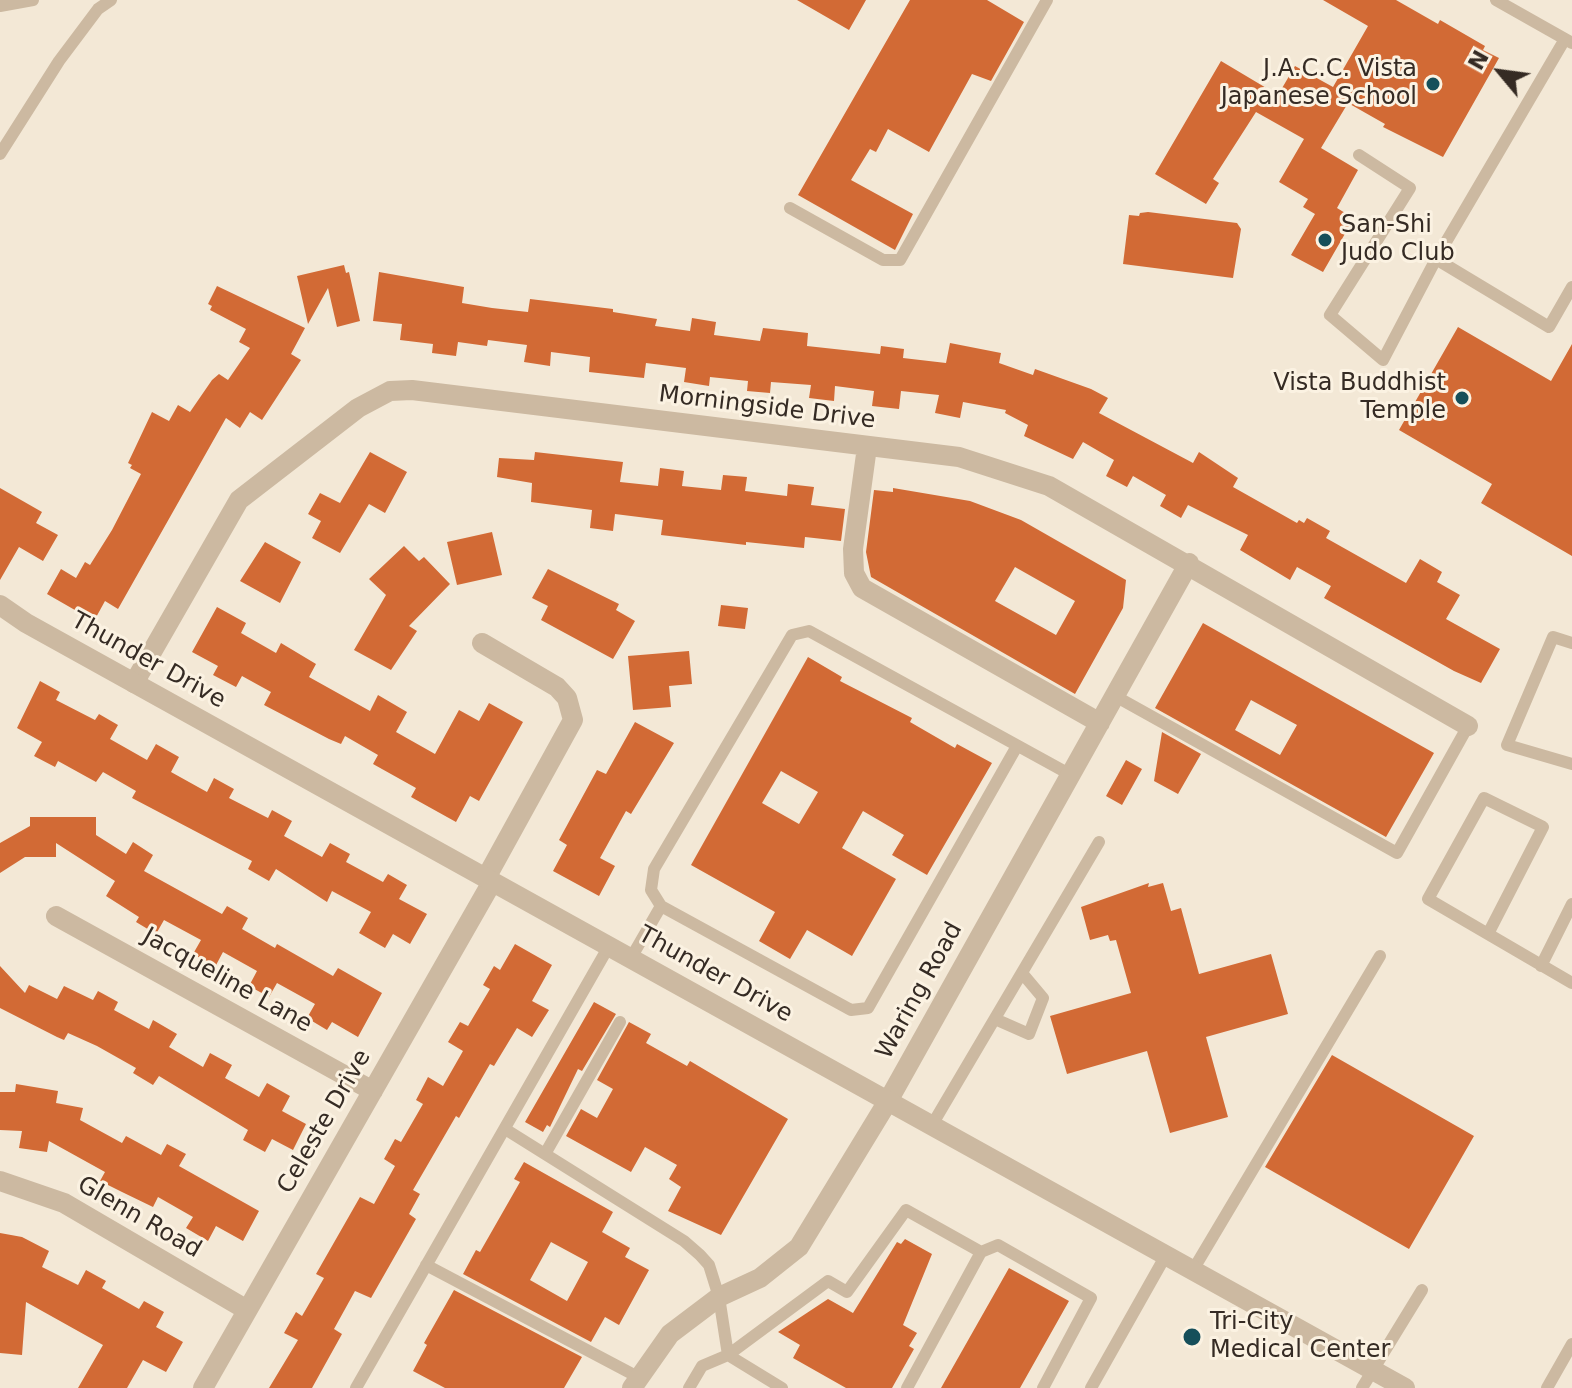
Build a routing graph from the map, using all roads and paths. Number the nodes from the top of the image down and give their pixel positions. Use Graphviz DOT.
graph roads {
  1 [pos="33,0"];
  2 [pos="111,0"];
  3 [pos="1047,0"];
  4 [pos="1496,0"];
  5 [pos="0,6"];
  6 [pos="1568,41"];
  7 [pos="0,154"];
  8 [pos="1359,155"];
  9 [pos="790,208"];
  10 [pos="1436,259"];
  11 [pos="1572,287"];
  12 [pos="867,447"];
  13 [pos="1189,563"];
  14 [pos="0,605"];
  15 [pos="482,643"];
  16 [pos="1572,643"];
  17 [pos="134,683"];
  18 [pos="1115,696"];
  19 [pos="1100,723"];
  20 [pos="1468,726"];
  21 [pos="1017,746"];
  22 [pos="1572,764"];
  23 [pos="1071,775"];
  24 [pos="1099,842"];
  25 [pos="489,880"];
  26 [pos="1572,904"];
  27 [pos="661,906"];
  28 [pos="56,916"];
  29 [pos="1489,932"];
  30 [pos="609,946"];
  31 [pos="1380,956"];
  32 [pos="631,958"];
  33 [pos="1541,966"];
  34 [pos="1022,973"];
  35 [pos="1572,983"];
  36 [pos="995,1019"];
  37 [pos="620,1022"];
  38 [pos="373,1091"];
  39 [pos="888,1101"];
  40 [pos="932,1125"];
  41 [pos="505,1129"];
  42 [pos="545,1154"];
  43 [pos="0,1181"];
  44 [pos="981,1252"];
  45 [pos="1166,1255"];
  46 [pos="426,1265"];
  47 [pos="1193,1270"];
  48 [pos="1422,1290"];
  49 [pos="719,1297"];
  50 [pos="247,1310"];
  51 [pos="1572,1344"];
  52 [pos="728,1355"];
  53 [pos="1373,1370"];
  54 [pos="635,1383"];
  55 [pos="203,1388"];
  56 [pos="356,1388"];
  57 [pos="689,1388"];
  58 [pos="782,1388"];
  59 [pos="907,1388"];
  60 [pos="1043,1388"];
  61 [pos="1091,1388"];
  62 [pos="1362,1388"];
  63 [pos="1405,1388"];
  64 [pos="1547,1388"];
  1 -- 5 [label="lane"];
  2 -- 7 [label="lane"];
  3 -- 9 [label="lane"];
  4 -- 6 [label="lane"];
  6 -- 10 [label="lane"];
  8 -- 10 [label="lane"];
  10 -- 11 [label="lane"];
  12 -- 13 [label="street, Morningside Drive"];
  12 -- 17 [label="street, Morningside Drive"];
  12 -- 19 [label="street"];
  13 -- 18 [label="street, Waring Road"];
  13 -- 20 [label="street, Morningside Drive"];
  14 -- 17 [label="street, Thunder Drive"];
  15 -- 25 [label="street, Celeste Drive"];
  16 -- 22 [label="lane"];
  17 -- 25 [label="street, Thunder Drive"];
  18 -- 19 [label="street, Waring Road"];
  18 -- 20 [label="lane"];
  19 -- 23 [label="street, Waring Road"];
  21 -- 23 [label="lane"];
  21 -- 27 [label="lane"];
  21 -- 27 [label="lane"];
  23 -- 39 [label="street, Waring Road"];
  24 -- 34 [label="lane"];
  25 -- 30 [label="street, Thunder Drive"];
  25 -- 38 [label="street, Celeste Drive"];
  26 -- 33 [label="lane"];
  27 -- 32 [label="lane"];
  28 -- 38 [label="street, Jacqueline Lane"];
  29 -- 29 [label="lane"];
  29 -- 33 [label="lane"];
  30 -- 32 [label="street, Thunder Drive"];
  30 -- 41 [label="lane"];
  31 -- 47 [label="lane"];
  32 -- 39 [label="street, Thunder Drive"];
  33 -- 35 [label="lane"];
  34 -- 36 [label="lane"];
  34 -- 36 [label="lane"];
  36 -- 40 [label="lane"];
  37 -- 42 [label="lane"];
  38 -- 50 [label="street, Celeste Drive"];
  39 -- 40 [label="street, Thunder Drive"];
  39 -- 49 [label="street, Waring Road"];
  40 -- 45 [label="street, Thunder Drive"];
  41 -- 42 [label="lane"];
  41 -- 46 [label="lane"];
  42 -- 49 [label="lane"];
  43 -- 50 [label="street, Glenn Road"];
  44 -- 52 [label="lane"];
  44 -- 59 [label="lane"];
  44 -- 60 [label="lane"];
  45 -- 47 [label="street, Thunder Drive"];
  45 -- 61 [label="lane"];
  46 -- 54 [label="lane"];
  46 -- 56 [label="lane"];
  47 -- 53 [label="street, Thunder Drive"];
  48 -- 53 [label="lane"];
  49 -- 52 [label="lane"];
  49 -- 54 [label="street, Waring Road"];
  50 -- 55 [label="street, Celeste Drive"];
  51 -- 64 [label="lane"];
  52 -- 57 [label="lane"];
  52 -- 58 [label="lane"];
  53 -- 62 [label="lane"];
  53 -- 63 [label="street, Thunder Drive"];
}
